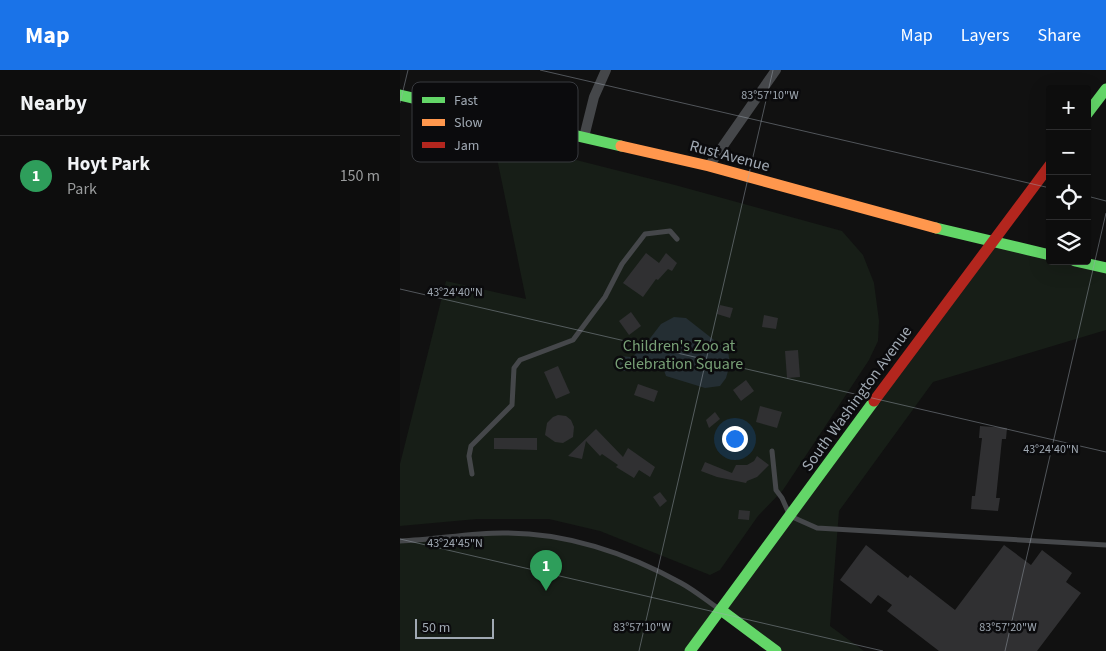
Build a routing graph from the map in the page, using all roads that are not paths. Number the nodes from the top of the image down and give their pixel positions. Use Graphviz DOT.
graph roads {
  1 [pos="606,70"];
  2 [pos="776,70"];
  3 [pos="1106,89"];
  4 [pos="1091,109"];
  5 [pos="578,136"];
  6 [pos="584,137"];
  7 [pos="709,166"];
  8 [pos="1046,170"];
  9 [pos="677,239"];
  10 [pos="994,241"];
  11 [pos="1046,254"];
  12 [pos="1091,265"];
  13 [pos="1106,268"];
  14 [pos="772,451"];
  15 [pos="472,474"];
  16 [pos="790,516"];
  17 [pos="400,541"];
  18 [pos="1106,545"];
  19 [pos="721,610"];
  20 [pos="690,651"];
  21 [pos="776,651"];
  1 -- 6 [label="street"];
  2 -- 7 [label="street"];
  3 -- 4 [label="main road"];
  5 -- 6 [label="main road, Rust Avenue"];
  6 -- 7 [label="main road, Rust Avenue"];
  7 -- 10 [label="main road, Rust Avenue"];
  8 -- 10 [label="main road, South Washington Avenue"];
  9 -- 15 [label="lane"];
  10 -- 11 [label="main road, Rust Avenue"];
  10 -- 16 [label="main road, South Washington Avenue"];
  12 -- 13 [label="main road"];
  14 -- 16 [label="lane"];
  16 -- 18 [label="lane"];
  16 -- 19 [label="main road, South Washington Avenue"];
  17 -- 19 [label="lane"];
  19 -- 20 [label="main road, South Washington Avenue"];
  19 -- 21 [label="main road"];
}
